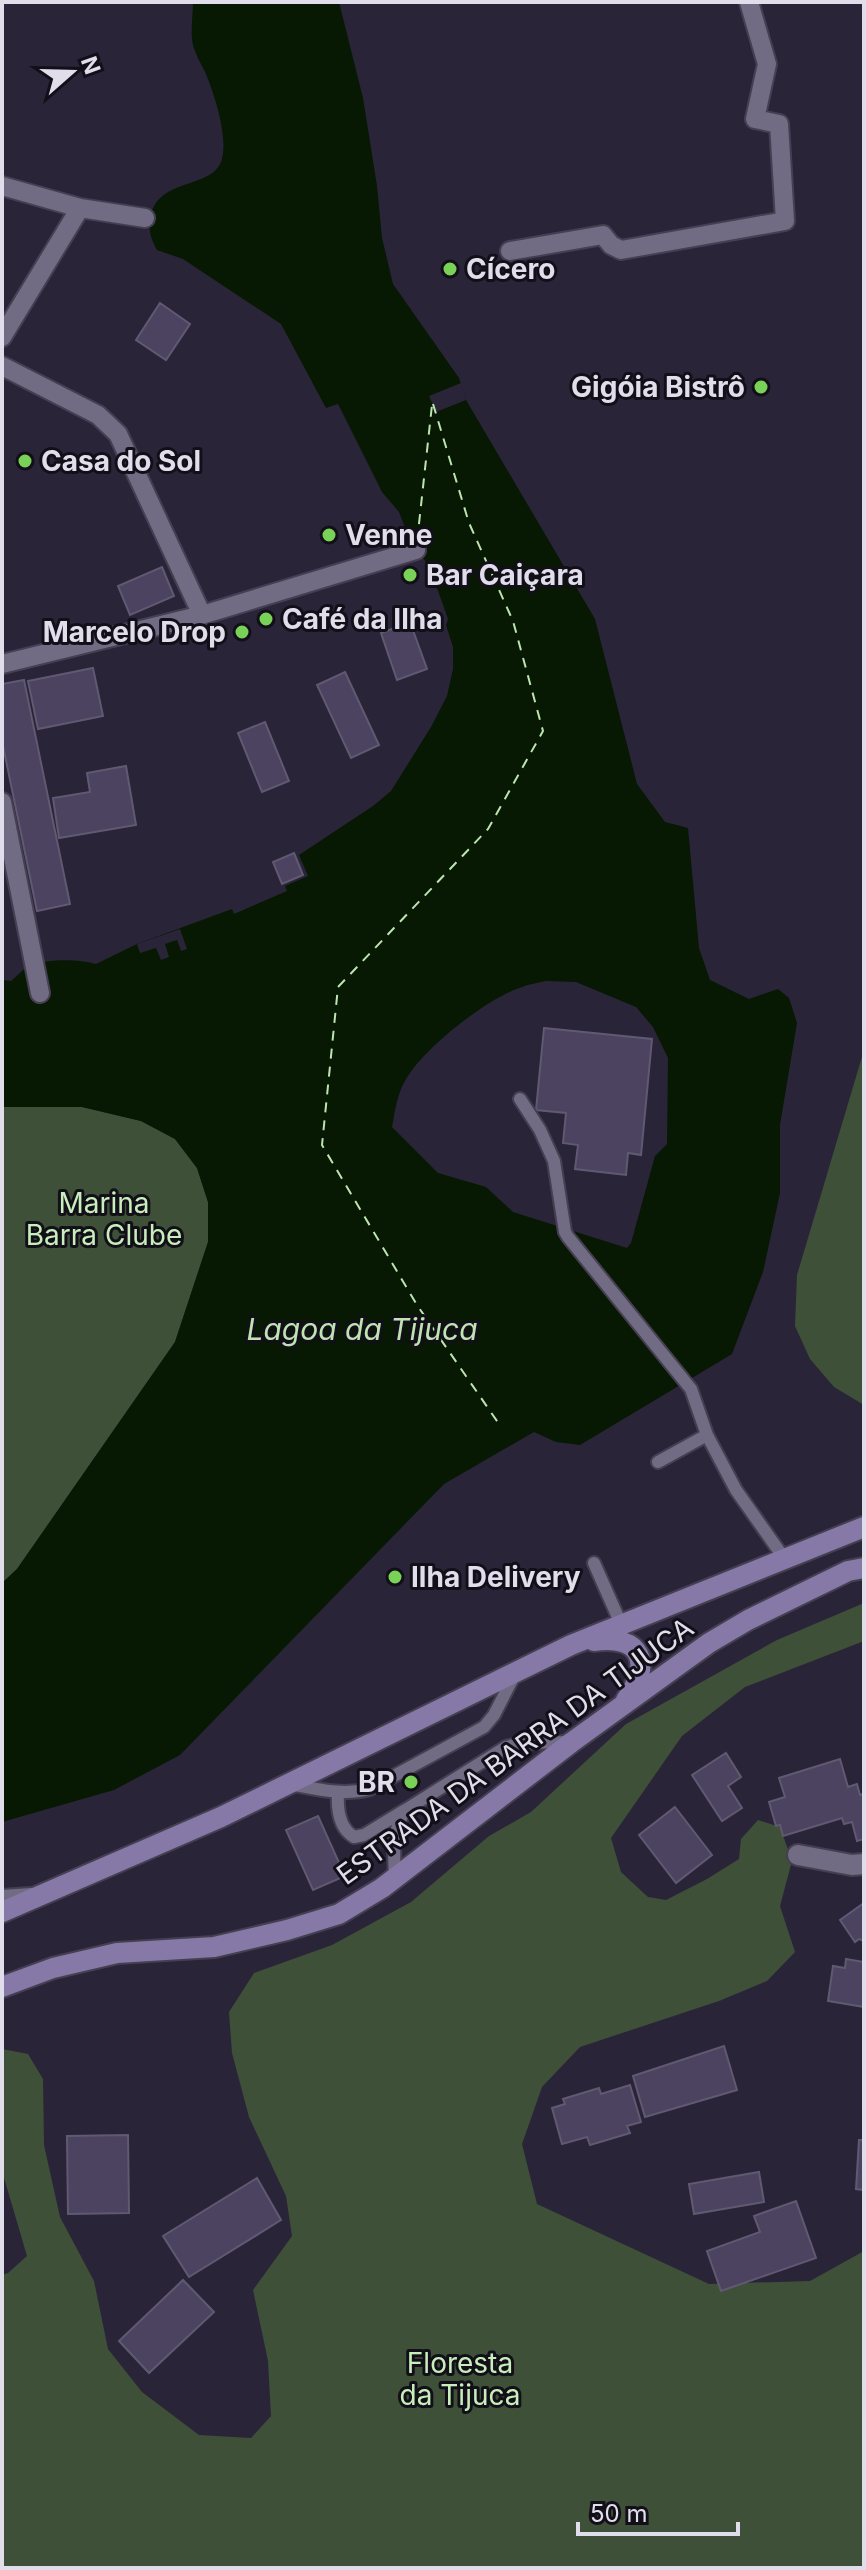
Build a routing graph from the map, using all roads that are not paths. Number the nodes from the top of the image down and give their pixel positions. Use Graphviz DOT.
graph roads {
  1 [pos="749,2"];
  2 [pos="2,186"];
  3 [pos="80,208"];
  4 [pos="145,218"];
  5 [pos="510,251"];
  6 [pos="2,337"];
  7 [pos="2,366"];
  8 [pos="416,550"];
  9 [pos="202,615"];
  10 [pos="2,664"];
  11 [pos="2,802"];
  12 [pos="40,993"];
  13 [pos="520,1099"];
  14 [pos="707,1435"];
  15 [pos="658,1462"];
  16 [pos="864,1527"];
  17 [pos="784,1558"];
  18 [pos="594,1563"];
  19 [pos="864,1568"];
  20 [pos="621,1624"];
  21 [pos="571,1645"];
  22 [pos="515,1674"];
  23 [pos="618,1709"];
  24 [pos="572,1742"];
  25 [pos="286,1784"];
  26 [pos="338,1793"];
  27 [pos="407,1809"];
  28 [pos="798,1855"];
  29 [pos="864,1864"];
  30 [pos="395,1877"];
  31 [pos="46,1892"];
  32 [pos="2,1896"];
  33 [pos="2,1912"];
  34 [pos="2,1987"];
  1 -- 5 [label="street"];
  2 -- 3 [label="street"];
  3 -- 4 [label="street"];
  3 -- 6 [label="street"];
  7 -- 9 [label="street"];
  8 -- 9 [label="street"];
  9 -- 10 [label="street"];
  11 -- 12 [label="street"];
  13 -- 14 [label="lane"];
  14 -- 15 [label="lane"];
  14 -- 17 [label="lane"];
  16 -- 17 [label="main road, ESTRADA DA BARRA DA TIJUCA"];
  17 -- 20 [label="main road, ESTRADA DA BARRA DA TIJUCA"];
  18 -- 20 [label="lane"];
  19 -- 23 [label="main road, ESTRADA DA BARRA DA TIJUCA"];
  20 -- 21 [label="main road, ESTRADA DA BARRA DA TIJUCA"];
  21 -- 22 [label="main road, ESTRADA DA BARRA DA TIJUCA"];
  21 -- 23 [label="main road"];
  22 -- 25 [label="main road, ESTRADA DA BARRA DA TIJUCA"];
  22 -- 26 [label="lane"];
  23 -- 24 [label="main road, ESTRADA DA BARRA DA TIJUCA"];
  24 -- 27 [label="lane"];
  24 -- 30 [label="main road, ESTRADA DA BARRA DA TIJUCA"];
  25 -- 26 [label="lane"];
  25 -- 31 [label="main road, ESTRADA DA BARRA DA TIJUCA"];
  26 -- 27 [label="lane"];
  27 -- 30 [label="lane"];
  28 -- 29 [label="street"];
  30 -- 34 [label="main road, ESTRADA DA BARRA DA TIJUCA"];
  31 -- 32 [label="lane"];
  31 -- 33 [label="main road, ESTRADA DA BARRA DA TIJUCA"];
}
